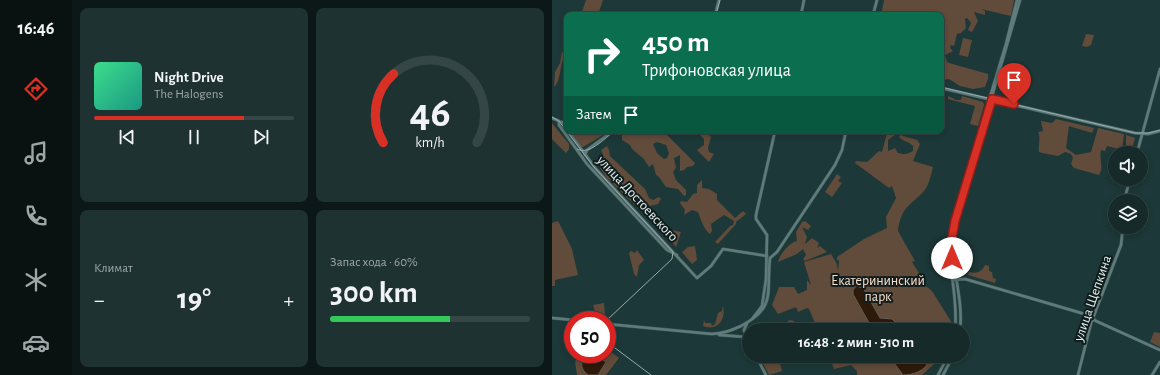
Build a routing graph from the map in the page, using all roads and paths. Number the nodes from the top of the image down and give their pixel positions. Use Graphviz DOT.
graph roads {
  1 [pos="719,0"];
  2 [pos="804,0"];
  3 [pos="877,0"];
  4 [pos="1017,0"];
  5 [pos="1020,0"];
  6 [pos="716,12"];
  7 [pos="802,12"];
  8 [pos="874,12"];
  9 [pos="1160,69"];
  10 [pos="944,89"];
  11 [pos="991,99"];
  12 [pos="552,118"];
  13 [pos="559,122"];
  14 [pos="564,125"];
  15 [pos="1160,131"];
  16 [pos="564,132"];
  17 [pos="565,134"];
  18 [pos="571,134"];
  19 [pos="609,134"];
  20 [pos="773,134"];
  21 [pos="845,134"];
  22 [pos="1143,134"];
  23 [pos="573,145"];
  24 [pos="1139,146"];
  25 [pos="588,149"];
  26 [pos="581,150"];
  27 [pos="585,155"];
  28 [pos="586,162"];
  29 [pos="1122,234"];
  30 [pos="677,255"];
  31 [pos="767,256"];
  32 [pos="956,279"];
  33 [pos="952,280"];
  34 [pos="767,293"];
  35 [pos="552,318"];
  36 [pos="1093,318"];
  37 [pos="564,319"];
  38 [pos="747,323"];
  39 [pos="955,323"];
  40 [pos="960,323"];
  41 [pos="616,325"];
  42 [pos="742,326"];
  43 [pos="712,334"];
  44 [pos="742,337"];
  45 [pos="1160,350"];
  46 [pos="1160,362"];
  47 [pos="760,363"];
  48 [pos="944,363"];
  49 [pos="950,363"];
  50 [pos="766,375"];
  51 [pos="938,375"];
  52 [pos="944,375"];
  53 [pos="1078,375"];
  54 [pos="1152,375"];
  1 -- 6 [label="street"];
  2 -- 7 [label="street"];
  3 -- 8 [label="street"];
  4 -- 11 [label="street"];
  5 -- 11 [label="street"];
  9 -- 22 [label="street"];
  10 -- 11 [label="street"];
  11 -- 22 [label="street"];
  11 -- 32 [label="street"];
  11 -- 33 [label="street"];
  12 -- 13 [label="street, улица Достоевского"];
  13 -- 14 [label="street, улица Достоевского"];
  13 -- 16 [label="street, улица Достоевского"];
  15 -- 22 [label="street"];
  17 -- 23 [label="street, улица Достоевского"];
  18 -- 26 [label="street, улица Достоевского"];
  19 -- 25 [label="street"];
  20 -- 31 [label="street"];
  21 -- 34 [label="street"];
  22 -- 24 [label="street"];
  23 -- 26 [label="street"];
  23 -- 28 [label="street, улица Достоевского"];
  25 -- 26 [label="street"];
  25 -- 27 [label="street"];
  26 -- 27 [label="street, улица Достоевского"];
  27 -- 28 [label="street"];
  27 -- 30 [label="street, улица Достоевского"];
  28 -- 30 [label="street, улица Достоевского"];
  29 -- 36 [label="street, улица Щепкина"];
  30 -- 31 [label="street, улица Достоевского"];
  31 -- 34 [label="street"];
  32 -- 33 [label="street"];
  32 -- 36 [label="street"];
  32 -- 40 [label="street"];
  33 -- 39 [label="street"];
  34 -- 38 [label="street"];
  34 -- 38 [label="street"];
  35 -- 37 [label="street"];
  36 -- 45 [label="street"];
  36 -- 53 [label="street, улица Щепкина"];
  41 -- 43 [label="street"];
  42 -- 43 [label="street"];
  43 -- 44 [label="street"];
  46 -- 54 [label="street"];
  47 -- 50 [label="street"];
  48 -- 51 [label="street"];
  49 -- 52 [label="street"];
}
